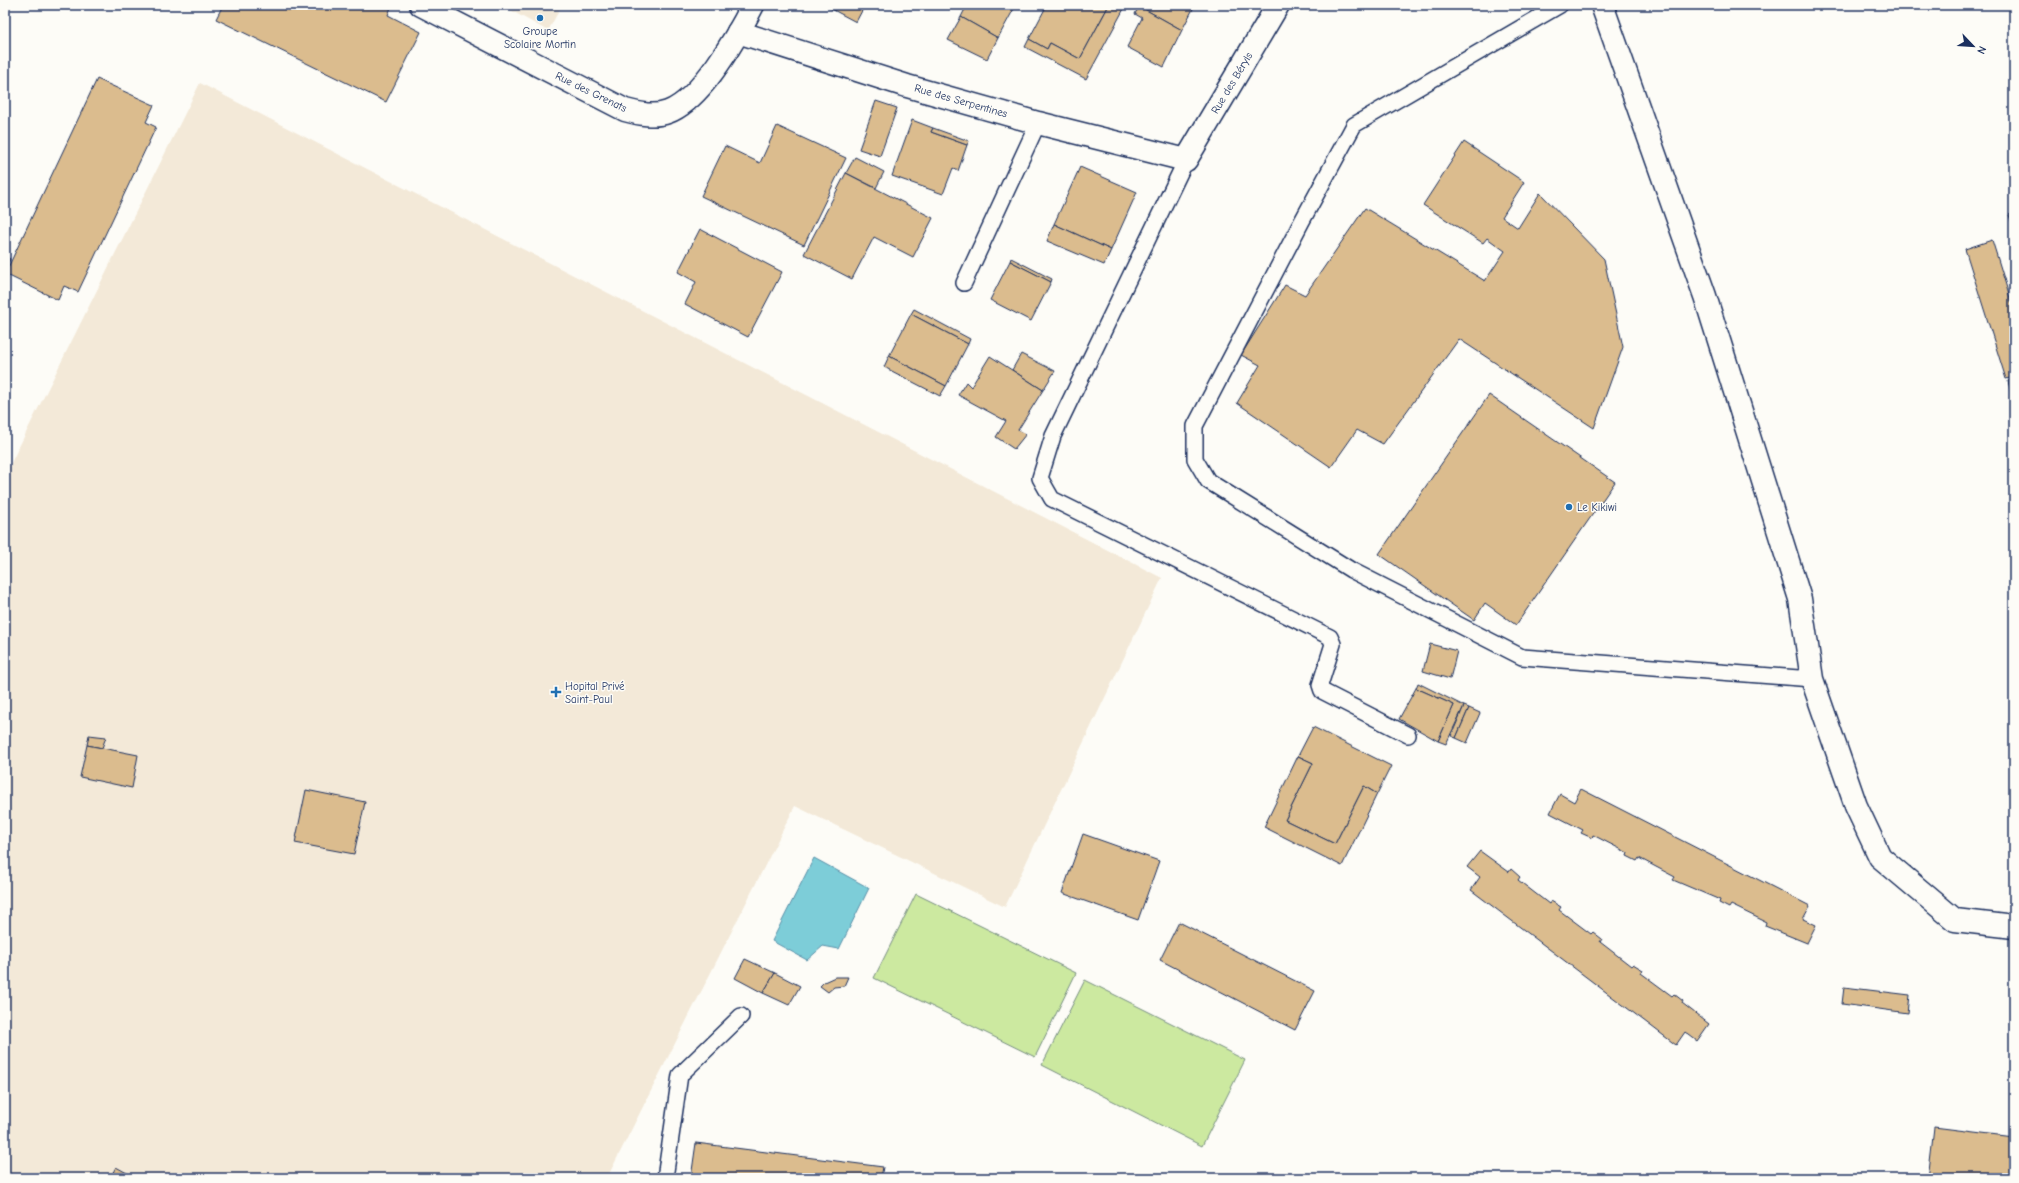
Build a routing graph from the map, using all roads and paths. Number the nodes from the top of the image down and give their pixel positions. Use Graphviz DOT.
graph roads {
  1 [pos="422,5"];
  2 [pos="753,5"];
  3 [pos="1278,5"];
  4 [pos="1560,5"];
  5 [pos="1602,5"];
  6 [pos="738,32"];
  7 [pos="1038,123"];
  8 [pos="1186,160"];
  9 [pos="964,283"];
  10 [pos="1812,679"];
  11 [pos="1408,735"];
  12 [pos="2014,927"];
  13 [pos="741,1016"];
  14 [pos="665,1178"];
  1 -- 6 [label="street, Rue des Grenats"];
  2 -- 6 [label="street, Rue des Grenats"];
  3 -- 8 [label="street, Rue des Béryls"];
  4 -- 10 [label="lane"];
  5 -- 10 [label="street"];
  6 -- 7 [label="street, Rue des Serpentines"];
  7 -- 8 [label="street, Rue des Serpentines"];
  7 -- 9 [label="lane"];
  8 -- 11 [label="lane"];
  10 -- 12 [label="street"];
  13 -- 14 [label="lane"];
}
